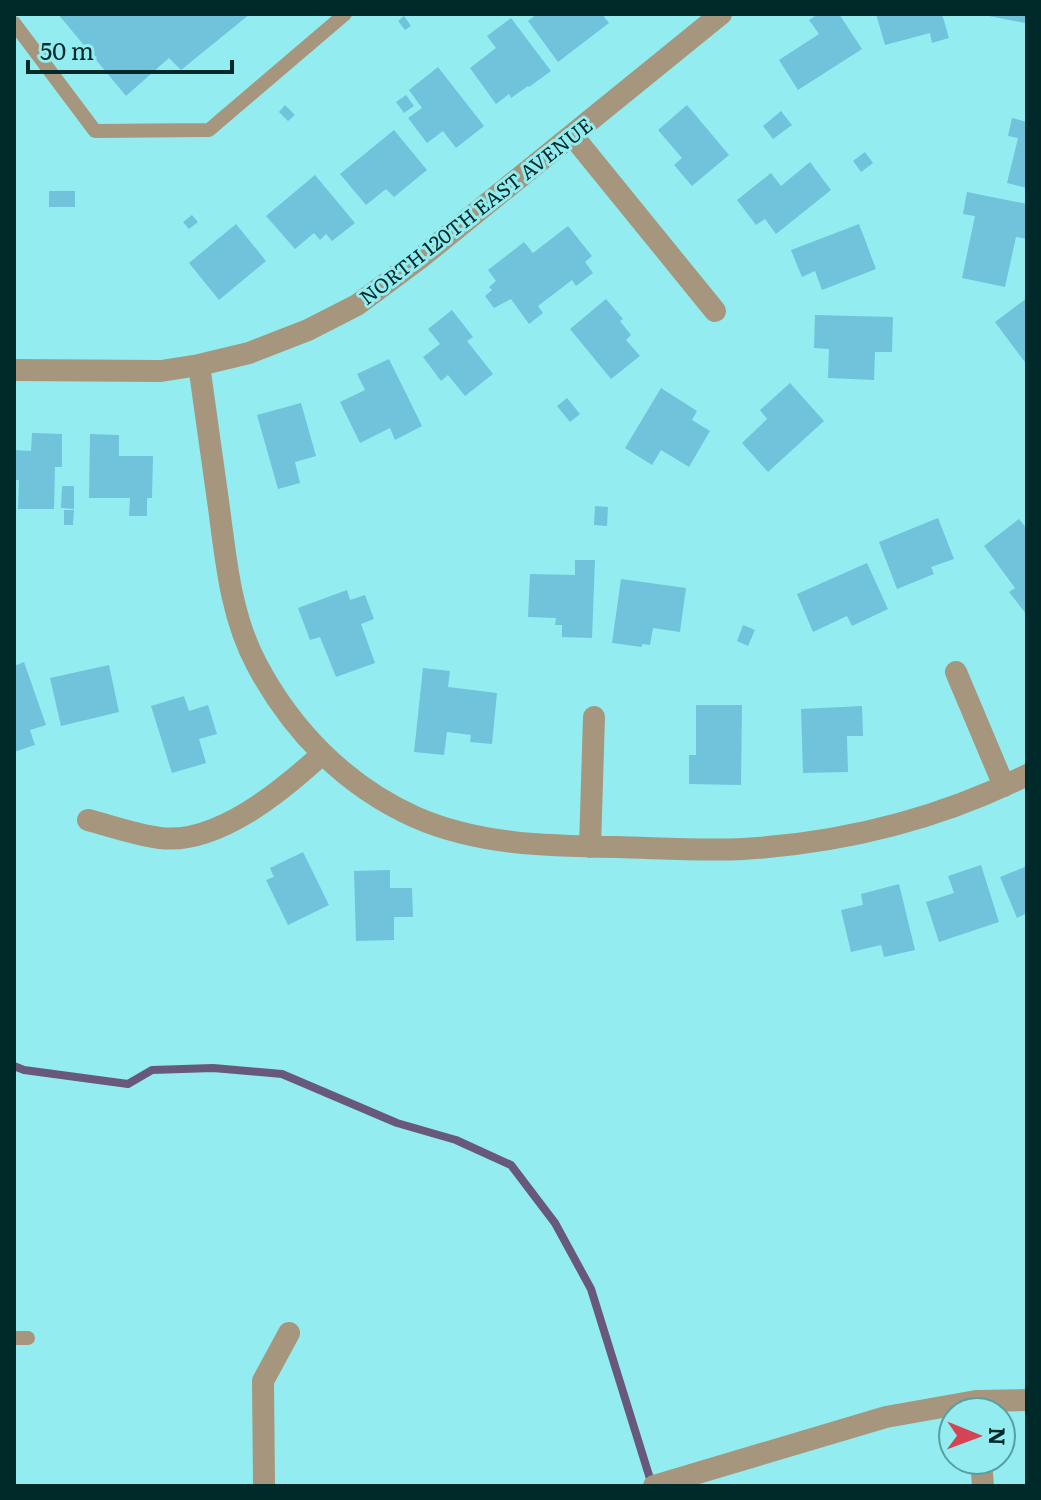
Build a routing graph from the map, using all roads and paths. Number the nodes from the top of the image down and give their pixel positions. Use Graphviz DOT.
graph roads {
  1 [pos="345,14"];
  2 [pos="721,14"];
  3 [pos="14,23"];
  4 [pos="572,135"];
  5 [pos="715,311"];
  6 [pos="199,365"];
  7 [pos="14,370"];
  8 [pos="956,672"];
  9 [pos="594,717"];
  10 [pos="321,755"];
  11 [pos="1027,775"];
  12 [pos="1004,786"];
  13 [pos="88,820"];
  14 [pos="590,847"];
  15 [pos="289,1333"];
  16 [pos="937,1411"];
  17 [pos="664,1483"];
  18 [pos="264,1486"];
  1 -- 3 [label="lane"];
  2 -- 4 [label="street, NORTH 120TH EAST AVENUE"];
  4 -- 5 [label="street"];
  4 -- 6 [label="street, NORTH 120TH EAST AVENUE"];
  6 -- 7 [label="street, NORTH 120TH EAST AVENUE"];
  6 -- 10 [label="street"];
  8 -- 12 [label="street"];
  9 -- 14 [label="street"];
  10 -- 13 [label="street"];
  10 -- 14 [label="street"];
  11 -- 12 [label="street"];
  12 -- 14 [label="street"];
  15 -- 18 [label="street"];
  16 -- 17 [label="street"];
}
